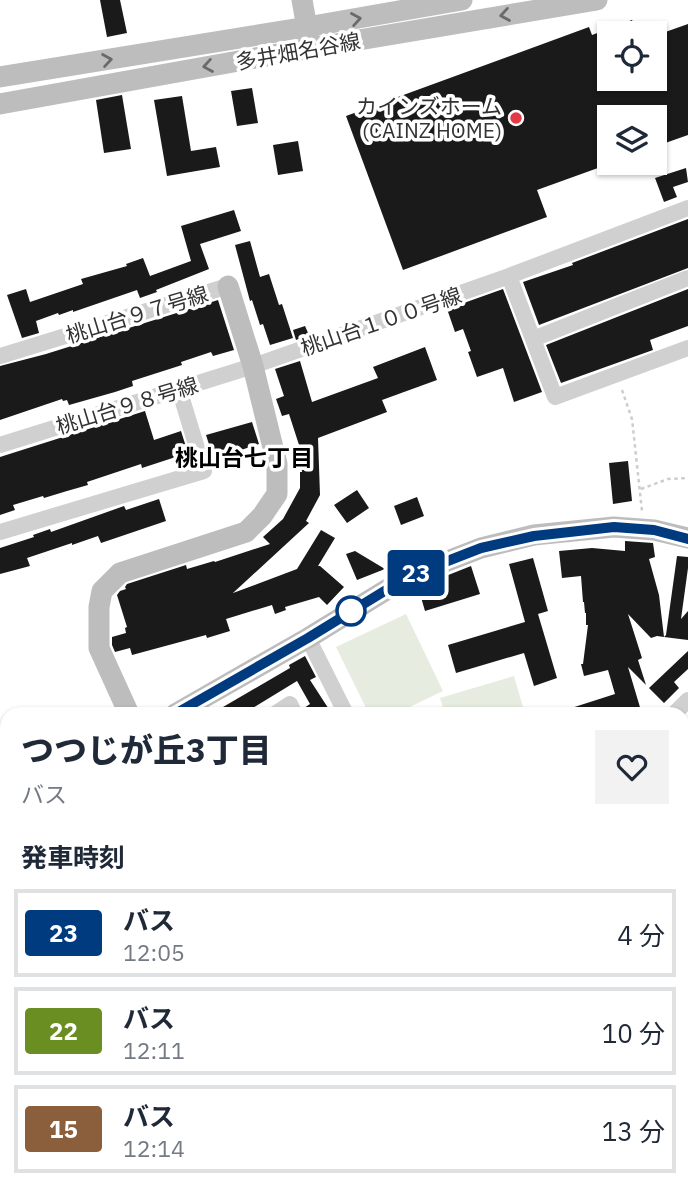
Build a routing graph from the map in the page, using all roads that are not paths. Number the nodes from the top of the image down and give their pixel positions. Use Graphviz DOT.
graph roads {
  1 [pos="302,0"];
  2 [pos="462,0"];
  3 [pos="597,0"];
  4 [pos="309,38"];
  5 [pos="0,77"];
  6 [pos="0,104"];
  7 [pos="688,208"];
  8 [pos="509,276"];
  9 [pos="688,278"];
  10 [pos="228,286"];
  11 [pos="533,339"];
  12 [pos="688,348"];
  13 [pos="0,356"];
  14 [pos="253,366"];
  15 [pos="179,389"];
  16 [pos="0,445"];
  17 [pos="0,532"];
  18 [pos="688,538"];
  19 [pos="308,638"];
  20 [pos="126,707"];
  21 [pos="187,707"];
  22 [pos="342,707"];
  1 -- 4 [label="street"];
  4 -- 2 [label="street, 多井畑名谷線, one-way"];
  3 -- 4 [label="street, 多井畑名谷線, one-way"];
  5 -- 4 [label="street, 多井畑名谷線, one-way"];
  4 -- 6 [label="street, 多井畑名谷線, one-way"];
  7 -- 8 [label="street, 桃山台１００号線"];
  8 -- 11 [label="street"];
  8 -- 14 [label="street, 桃山台１００号線"];
  9 -- 11 [label="street"];
  10 -- 13 [label="street, 桃山台９７号線"];
  10 -- 14 [label="street, 桃山台９７号線"];
  11 -- 12 [label="street"];
  14 -- 15 [label="street, 桃山台９８号線"];
  14 -- 20 [label="street, 桃山台９７号線"];
  15 -- 16 [label="street, 桃山台９８号線"];
  15 -- 17 [label="street"];
  18 -- 19 [label="street"];
  19 -- 21 [label="street"];
  19 -- 22 [label="street"];
}
